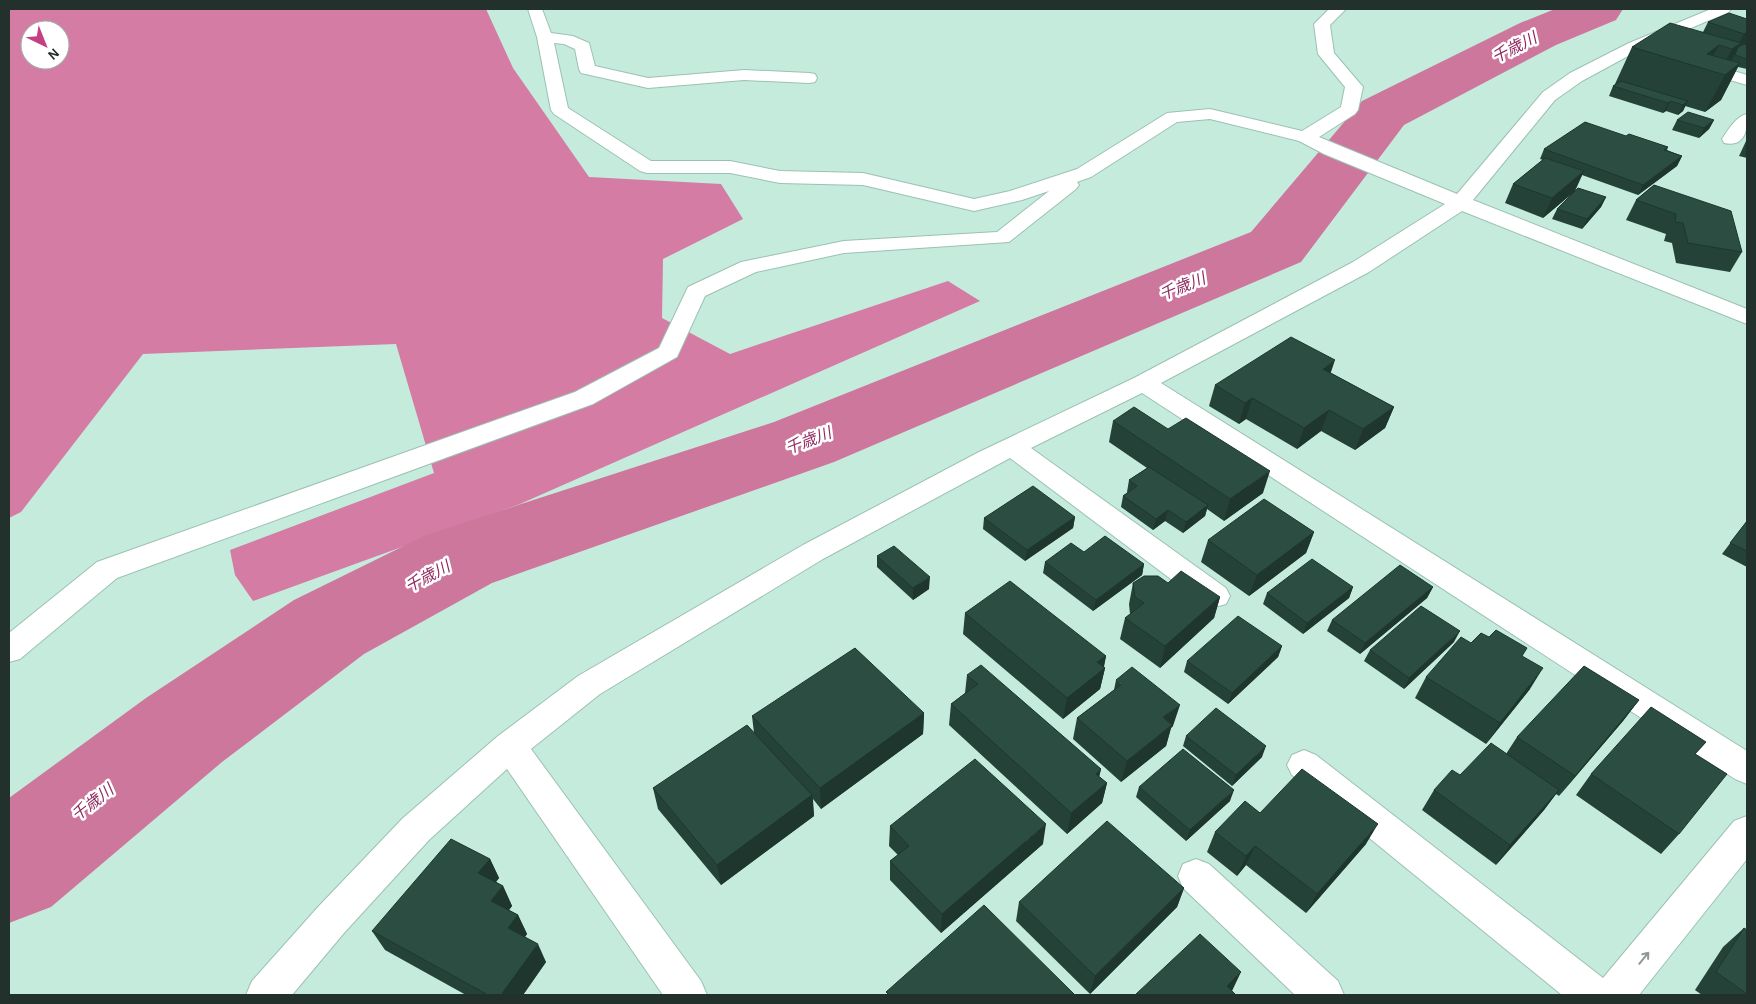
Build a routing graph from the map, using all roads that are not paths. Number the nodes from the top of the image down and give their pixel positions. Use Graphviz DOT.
graph roads {
  1 [pos="535,9"];
  2 [pos="1338,9"];
  3 [pos="1724,9"];
  4 [pos="545,37"];
  5 [pos="1682,60"];
  6 [pos="809,78"];
  7 [pos="1747,80"];
  8 [pos="1747,119"];
  9 [pos="1305,137"];
  10 [pos="1731,140"];
  11 [pos="1084,173"];
  12 [pos="1460,203"];
  13 [pos="1747,317"];
  14 [pos="1143,383"];
  15 [pos="1013,447"];
  16 [pos="1216,596"];
  17 [pos="9,650"];
  18 [pos="510,746"];
  19 [pos="1304,765"];
  20 [pos="1747,769"];
  21 [pos="1747,832"];
  22 [pos="1196,876"];
  23 [pos="266,995"];
  24 [pos="687,995"];
  25 [pos="1324,995"];
  26 [pos="1593,995"];
  27 [pos="1614,995"];
  1 -- 4 [label="street"];
  2 -- 9 [label="street"];
  3 -- 12 [label="street"];
  4 -- 6 [label="street"];
  4 -- 11 [label="street"];
  5 -- 7 [label="street"];
  8 -- 10 [label="street"];
  9 -- 11 [label="street"];
  9 -- 12 [label="street"];
  11 -- 17 [label="street"];
  12 -- 13 [label="street"];
  12 -- 14 [label="street"];
  14 -- 15 [label="street"];
  14 -- 20 [label="street"];
  15 -- 16 [label="street"];
  15 -- 18 [label="street"];
  18 -- 23 [label="street"];
  18 -- 24 [label="street"];
  19 -- 26 [label="street"];
  27 -- 21 [label="street, one-way"];
  22 -- 25 [label="street"];
}
